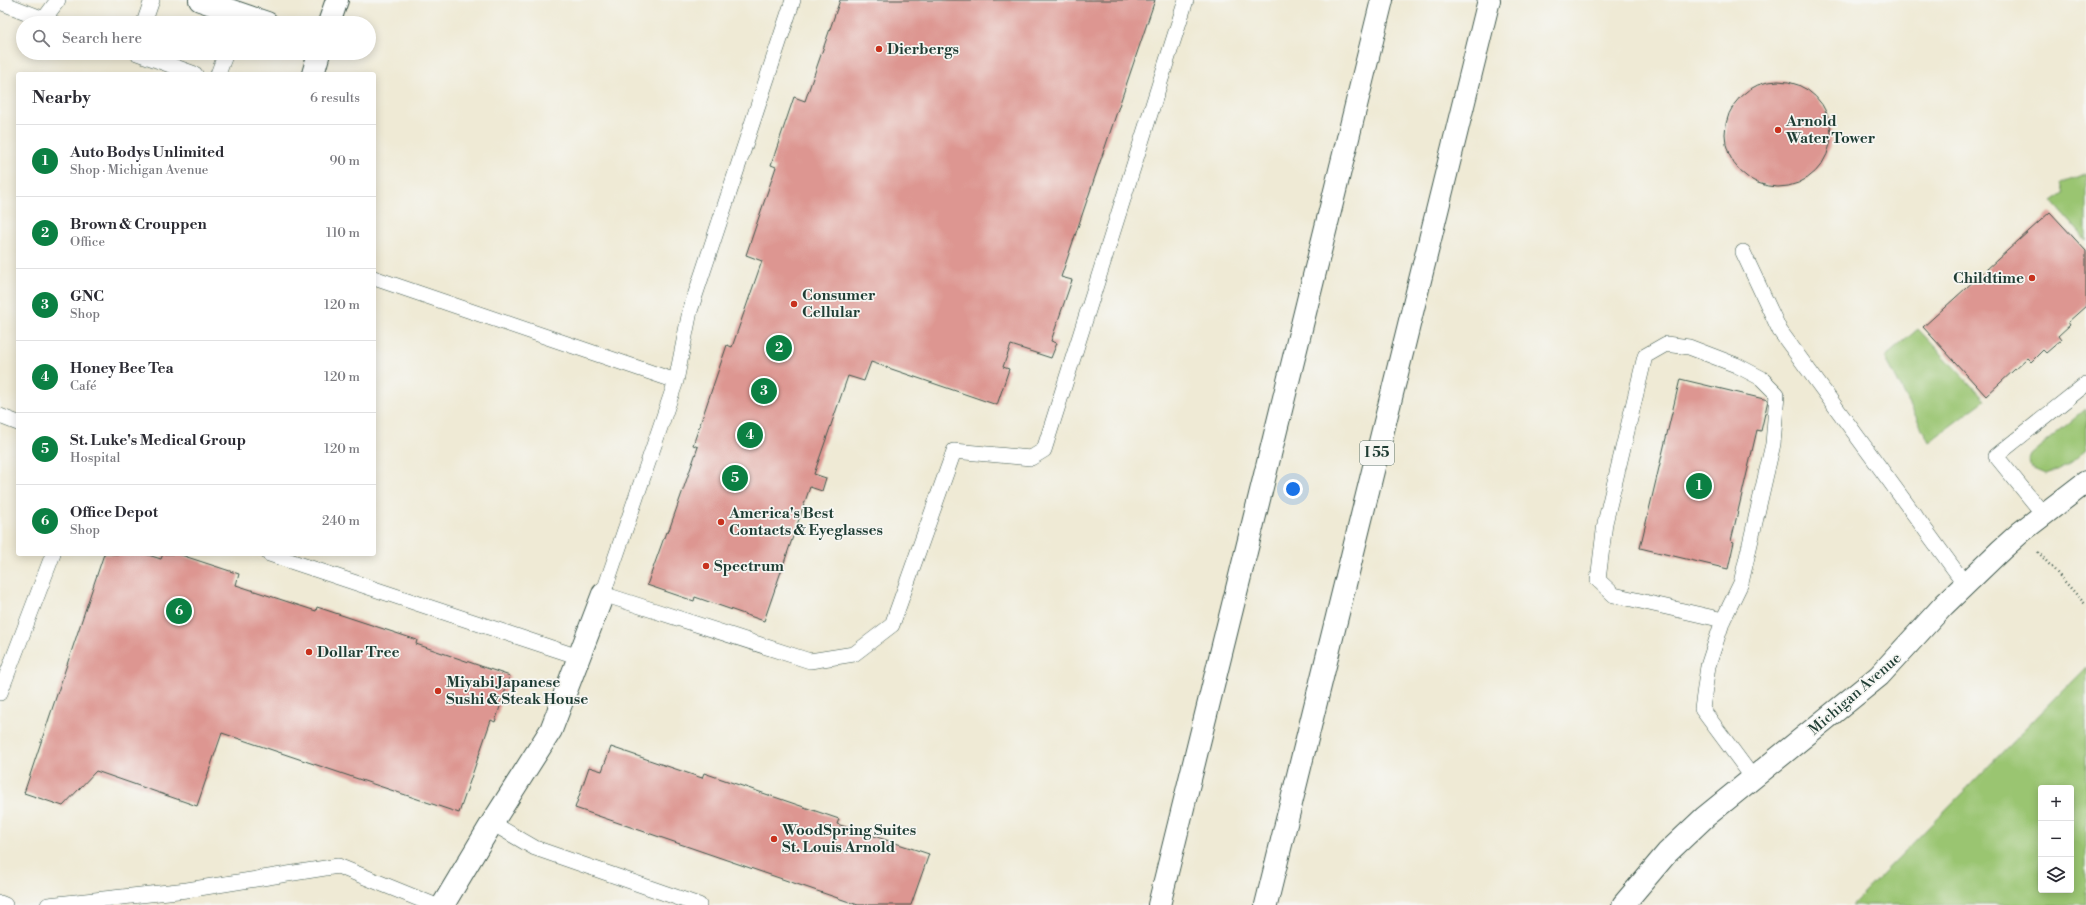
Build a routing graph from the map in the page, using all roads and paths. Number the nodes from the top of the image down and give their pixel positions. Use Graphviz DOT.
graph roads {
  1 [pos="58,0"];
  2 [pos="152,0"];
  3 [pos="200,0"];
  4 [pos="337,0"];
  5 [pos="793,0"];
  6 [pos="1186,0"];
  7 [pos="1382,0"];
  8 [pos="1489,0"];
  9 [pos="0,2"];
  10 [pos="36,16"];
  11 [pos="51,16"];
  12 [pos="146,16"];
  13 [pos="235,16"];
  14 [pos="331,16"];
  15 [pos="156,60"];
  16 [pos="223,60"];
  17 [pos="318,60"];
  18 [pos="189,72"];
  19 [pos="219,72"];
  20 [pos="314,72"];
  21 [pos="1743,252"];
  22 [pos="376,279"];
  23 [pos="676,381"];
  24 [pos="2086,384"];
  25 [pos="0,416"];
  26 [pos="16,422"];
  27 [pos="2086,482"];
  28 [pos="2044,514"];
  29 [pos="2021,532"];
  30 [pos="52,556"];
  31 [pos="275,556"];
  32 [pos="1965,584"];
  33 [pos="603,594"];
  34 [pos="2086,605"];
  35 [pos="1723,620"];
  36 [pos="579,657"];
  37 [pos="0,693"];
  38 [pos="1753,778"];
  39 [pos="492,823"];
  40 [pos="0,903"];
  41 [pos="6,905"];
  42 [pos="48,905"];
  43 [pos="434,905"];
  44 [pos="443,905"];
  45 [pos="699,905"];
  46 [pos="1159,905"];
  47 [pos="1266,905"];
  48 [pos="1623,905"];
  1 -- 11 [label="lane"];
  2 -- 12 [label="lane"];
  3 -- 13 [label="main road"];
  4 -- 14 [label="main road"];
  5 -- 23 [label="lane"];
  6 -- 33 [label="lane"];
  7 -- 46 [label="main road"];
  8 -- 47 [label="main road, I 55"];
  9 -- 10 [label="lane"];
  15 -- 18 [label="lane"];
  16 -- 19 [label="lane"];
  17 -- 20 [label="main road"];
  21 -- 32 [label="lane"];
  22 -- 23 [label="lane"];
  23 -- 33 [label="lane"];
  24 -- 28 [label="lane"];
  25 -- 26 [label="lane"];
  27 -- 28 [label="main road, Michigan Avenue"];
  28 -- 29 [label="main road, Michigan Avenue"];
  29 -- 32 [label="main road, Michigan Avenue"];
  29 -- 34 [label="path"];
  30 -- 37 [label="lane"];
  31 -- 36 [label="lane"];
  32 -- 38 [label="main road, Michigan Avenue"];
  33 -- 36 [label="main road"];
  35 -- 35 [label="lane"];
  35 -- 38 [label="lane"];
  36 -- 39 [label="main road"];
  38 -- 48 [label="main road, Michigan Avenue"];
  39 -- 44 [label="main road"];
  39 -- 45 [label="lane"];
  40 -- 41 [label="lane"];
  42 -- 43 [label="lane"];
}
